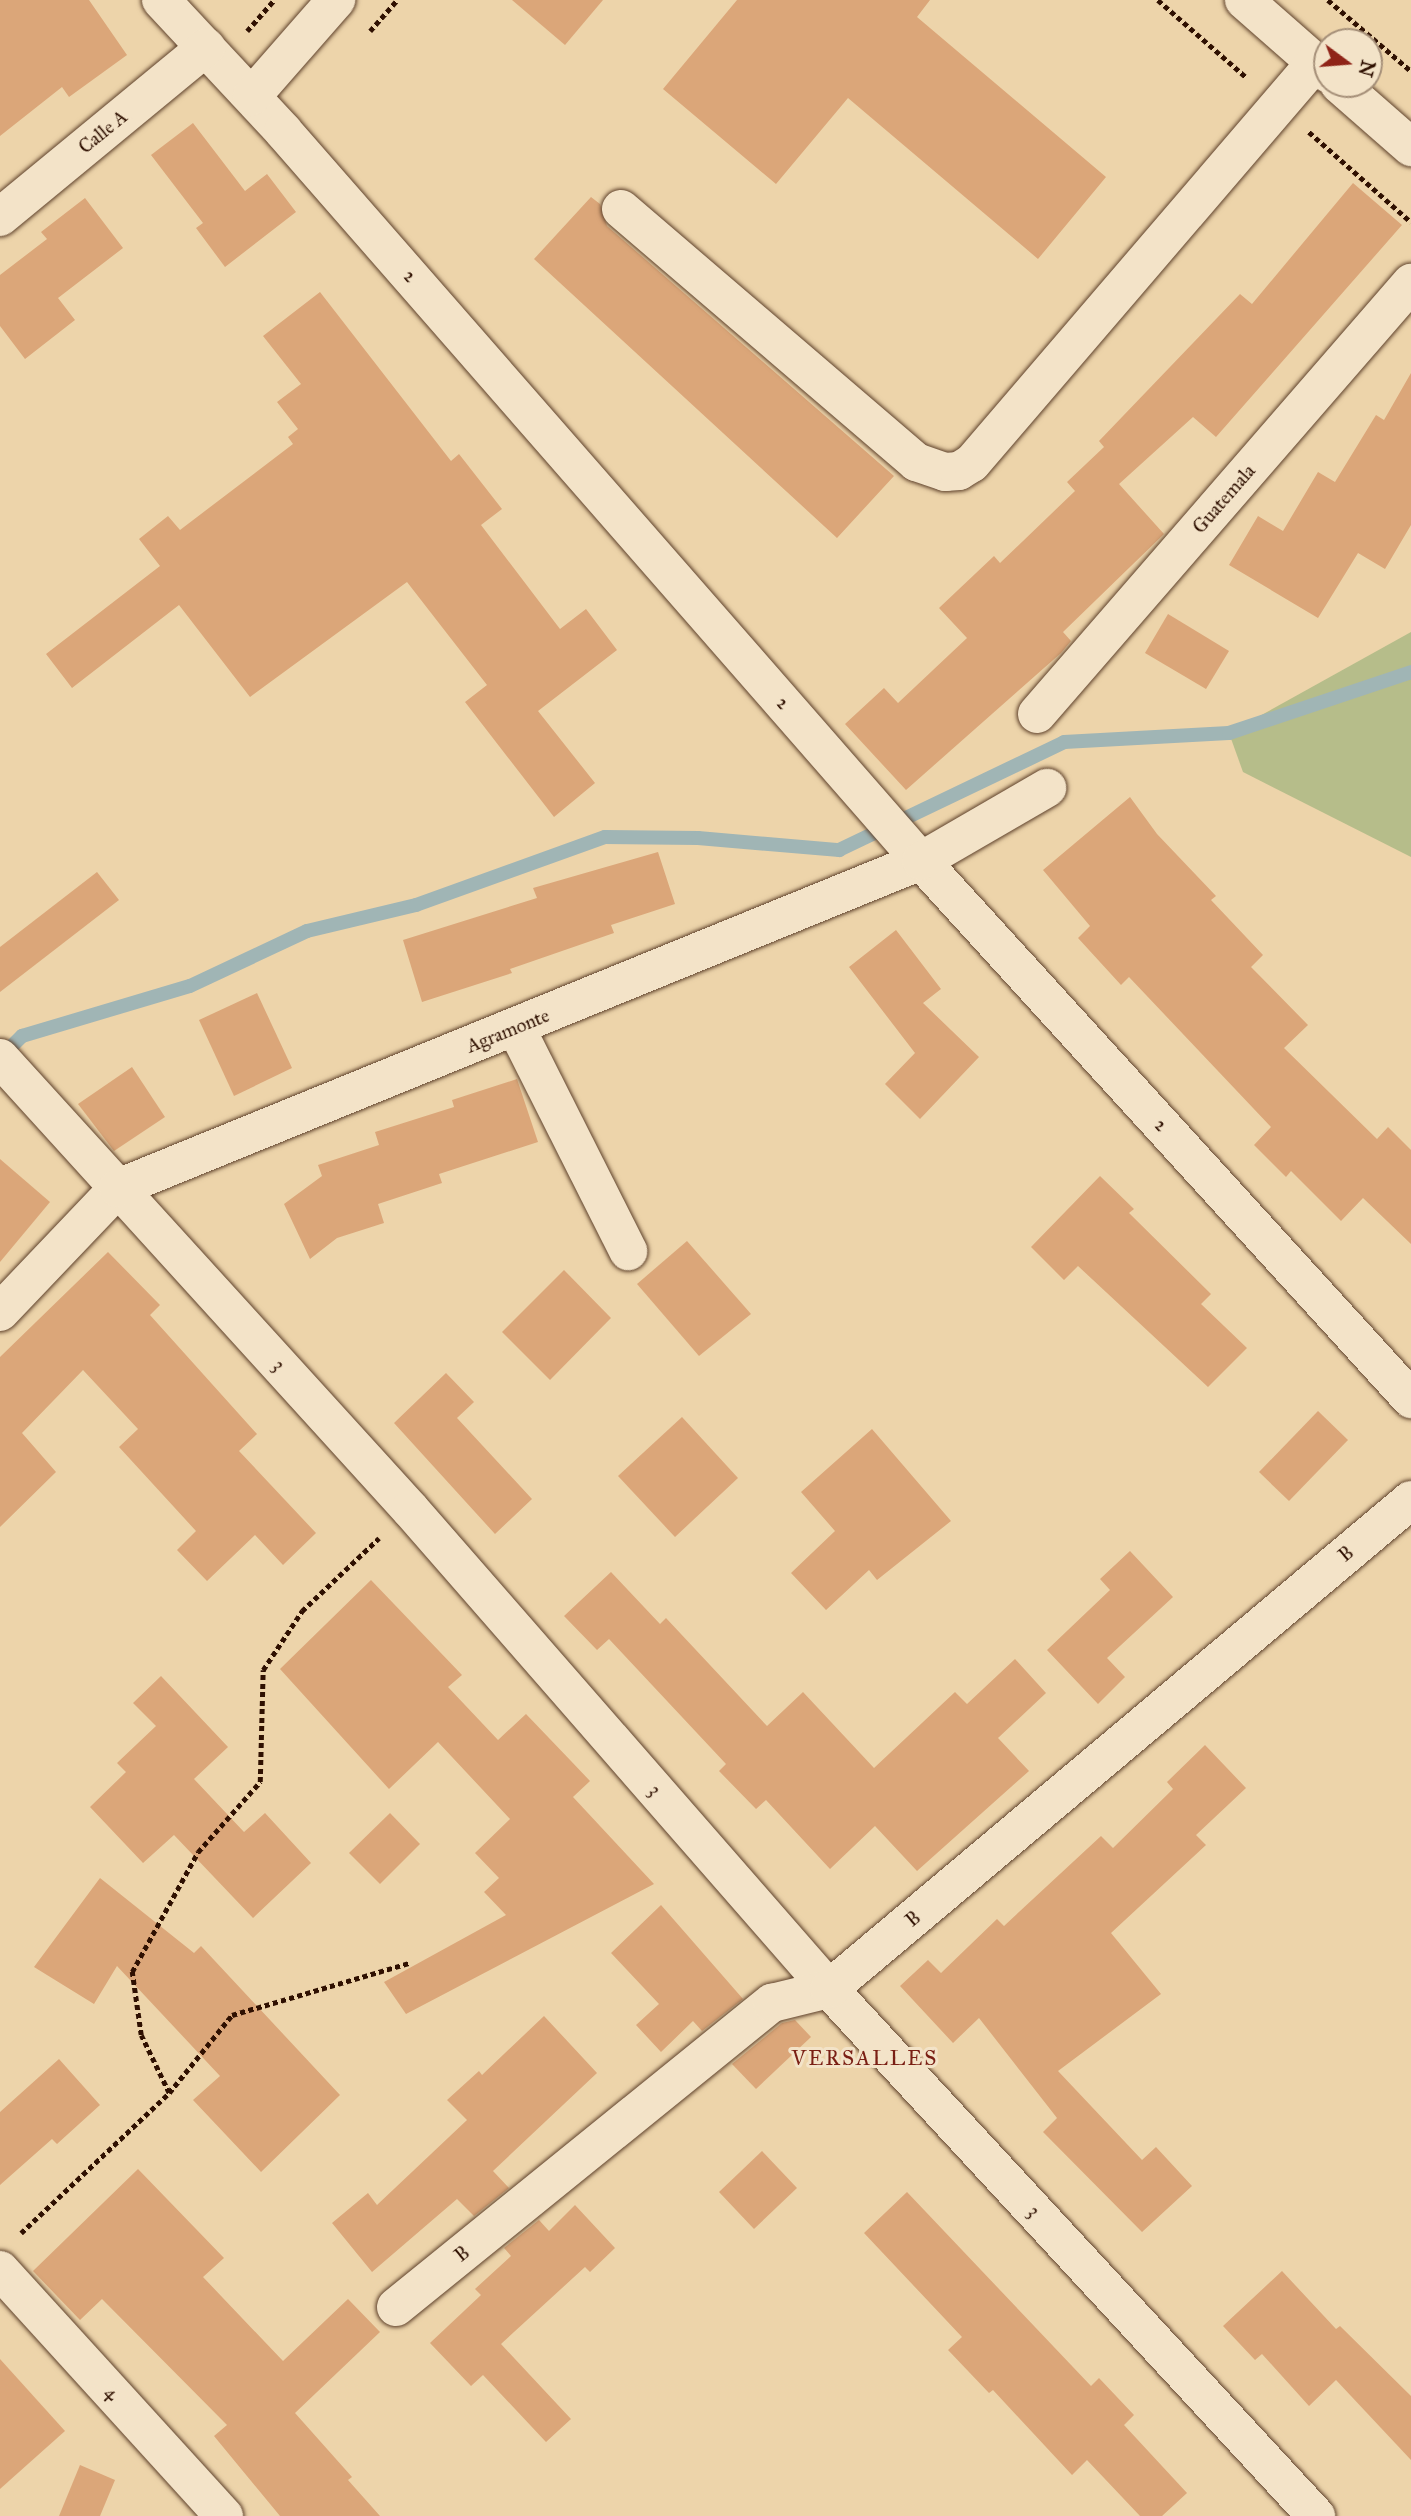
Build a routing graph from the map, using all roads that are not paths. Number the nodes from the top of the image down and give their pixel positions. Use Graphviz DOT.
graph roads {
  1 [pos="161,0"];
  2 [pos="336,0"];
  3 [pos="1244,0"];
  4 [pos="206,47"];
  5 [pos="1313,61"];
  6 [pos="1313,88"];
  7 [pos="252,96"];
  8 [pos="1355,98"];
  9 [pos="1411,147"];
  10 [pos="621,209"];
  11 [pos="0,217"];
  12 [pos="1411,283"];
  13 [pos="1037,714"];
  14 [pos="1046,788"];
  15 [pos="922,861"];
  16 [pos="516,1028"];
  17 [pos="0,1058"];
  18 [pos="118,1188"];
  19 [pos="628,1251"];
  20 [pos="0,1312"];
  21 [pos="1411,1399"];
  22 [pos="1411,1500"];
  23 [pos="830,1989"];
  24 [pos="5,2257"];
  25 [pos="396,2307"];
  26 [pos="224,2516"];
  27 [pos="1315,2516"];
  1 -- 4 [label="street, 2"];
  2 -- 7 [label="street"];
  3 -- 5 [label="street"];
  4 -- 7 [label="street, 2"];
  4 -- 11 [label="street, Calle A"];
  6 -- 10 [label="street"];
  7 -- 15 [label="street, 2"];
  8 -- 9 [label="street"];
  12 -- 13 [label="street, Guatemala"];
  14 -- 15 [label="street, Agramonte"];
  15 -- 16 [label="street, Agramonte"];
  15 -- 21 [label="street, 2"];
  16 -- 18 [label="street, Agramonte"];
  16 -- 19 [label="street"];
  17 -- 18 [label="street, 3"];
  18 -- 20 [label="street, Agramonte"];
  18 -- 23 [label="street, 3"];
  22 -- 23 [label="street, B"];
  23 -- 25 [label="street, B"];
  23 -- 27 [label="street, 3"];
  24 -- 26 [label="street, 4"];
}
